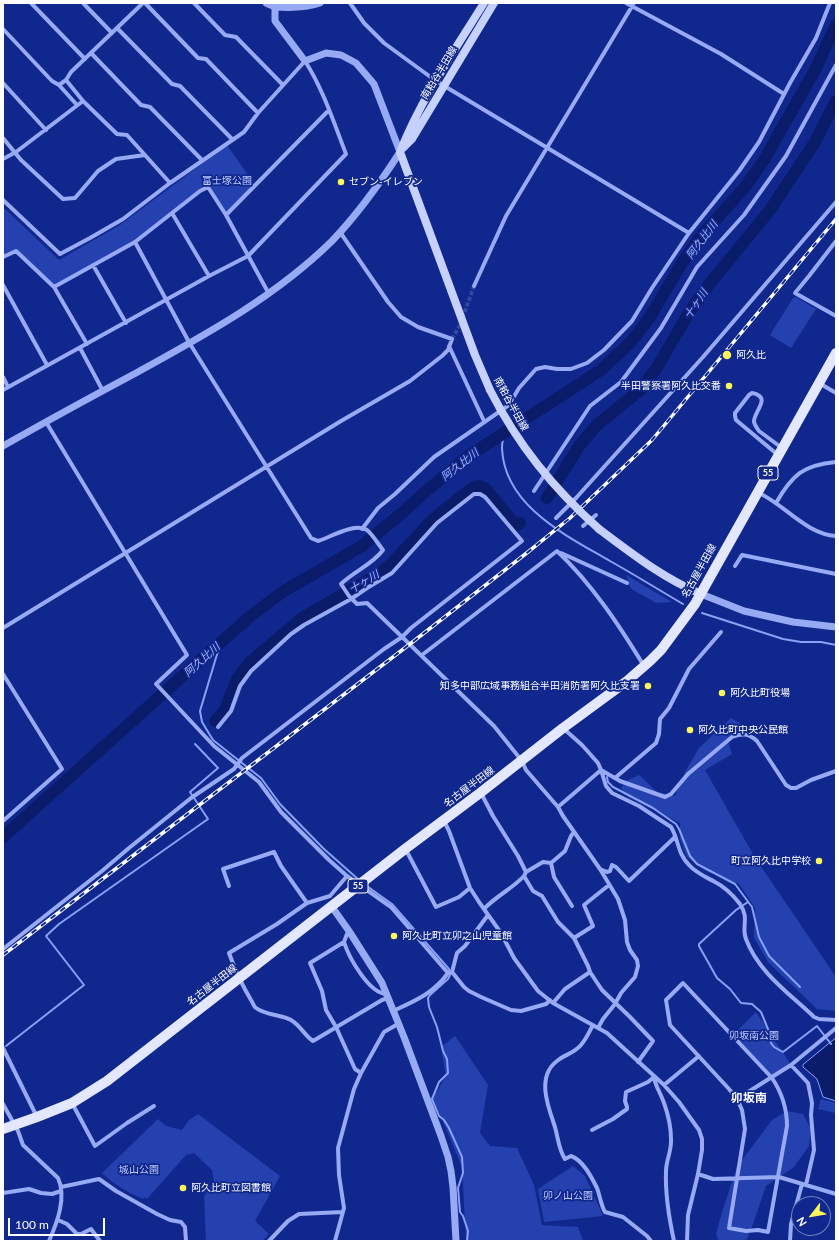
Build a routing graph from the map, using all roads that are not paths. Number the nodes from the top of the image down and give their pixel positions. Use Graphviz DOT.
graph roads {
  1 [pos="31,3"];
  2 [pos="83,3"];
  3 [pos="142,3"];
  4 [pos="194,3"];
  5 [pos="266,3"];
  6 [pos="320,3"];
  7 [pos="350,3"];
  8 [pos="484,3"];
  9 [pos="494,3"];
  10 [pos="626,3"];
  11 [pos="830,3"];
  12 [pos="633,5"];
  13 [pos="280,6"];
  14 [pos="117,28"];
  15 [pos="3,29"];
  16 [pos="112,33"];
  17 [pos="91,53"];
  18 [pos="85,59"];
  19 [pos="305,61"];
  20 [pos="836,65"];
  21 [pos="66,80"];
  22 [pos="3,83"];
  23 [pos="440,84"];
  24 [pos="59,85"];
  25 [pos="282,86"];
  26 [pos="784,94"];
  27 [pos="83,101"];
  28 [pos="76,105"];
  29 [pos="329,110"];
  30 [pos="258,113"];
  31 [pos="46,130"];
  32 [pos="3,138"];
  33 [pos="232,139"];
  34 [pos="547,148"];
  35 [pos="16,152"];
  36 [pos="400,152"];
  37 [pos="145,155"];
  38 [pos="3,158"];
  39 [pos="202,160"];
  40 [pos="170,183"];
  41 [pos="3,200"];
  42 [pos="836,202"];
  43 [pos="172,213"];
  44 [pos="226,215"];
  45 [pos="340,232"];
  46 [pos="688,233"];
  47 [pos="836,241"];
  48 [pos="135,242"];
  49 [pos="248,256"];
  50 [pos="3,257"];
  51 [pos="93,265"];
  52 [pos="209,276"];
  53 [pos="3,285"];
  54 [pos="474,286"];
  55 [pos="54,287"];
  56 [pos="269,294"];
  57 [pos="167,299"];
  58 [pos="836,316"];
  59 [pos="126,322"];
  60 [pos="87,344"];
  61 [pos="190,344"];
  62 [pos="449,346"];
  63 [pos="80,348"];
  64 [pos="836,354"];
  65 [pos="47,365"];
  66 [pos="3,377"];
  67 [pos="819,383"];
  68 [pos="8,387"];
  69 [pos="3,390"];
  70 [pos="103,390"];
  71 [pos="836,393"];
  72 [pos="755,418"];
  73 [pos="484,421"];
  74 [pos="46,422"];
  75 [pos="742,425"];
  76 [pos="3,446"];
  77 [pos="780,451"];
  78 [pos="836,462"];
  79 [pos="267,466"];
  80 [pos="534,491"];
  81 [pos="757,492"];
  82 [pos="776,503"];
  83 [pos="596,515"];
  84 [pos="556,518"];
  85 [pos="583,526"];
  86 [pos="364,529"];
  87 [pos="836,536"];
  88 [pos="557,551"];
  89 [pos="125,553"];
  90 [pos="735,566"];
  91 [pos="836,574"];
  92 [pos="627,583"];
  93 [pos="701,594"];
  94 [pos="350,598"];
  95 [pos="836,627"];
  96 [pos="3,628"];
  97 [pos="721,632"];
  98 [pos="402,637"];
  99 [pos="422,655"];
  100 [pos="644,666"];
  101 [pos="3,674"];
  102 [pos="218,727"];
  103 [pos="563,728"];
  104 [pos="522,761"];
  105 [pos="236,765"];
  106 [pos="601,770"];
  107 [pos="836,771"];
  108 [pos="615,778"];
  109 [pos="480,793"];
  110 [pos="558,807"];
  111 [pos="444,820"];
  112 [pos="3,821"];
  113 [pos="574,832"];
  114 [pos="676,837"];
  115 [pos="405,849"];
  116 [pos="551,862"];
  117 [pos="600,869"];
  118 [pos="525,874"];
  119 [pos="347,876"];
  120 [pos="359,885"];
  121 [pos="609,885"];
  122 [pos="230,886"];
  123 [pos="470,888"];
  124 [pos="307,903"];
  125 [pos="572,906"];
  126 [pos="332,907"];
  127 [pos="484,909"];
  128 [pos="488,915"];
  129 [pos="350,932"];
  130 [pos="574,938"];
  131 [pos="344,942"];
  132 [pos="3,949"];
  133 [pos="450,972"];
  134 [pos="590,972"];
  135 [pos="239,979"];
  136 [pos="387,996"];
  137 [pos="552,1002"];
  138 [pos="615,1004"];
  139 [pos="393,1011"];
  140 [pos="836,1020"];
  141 [pos="398,1024"];
  142 [pos="593,1025"];
  143 [pos="336,1027"];
  144 [pos="598,1028"];
  145 [pos="836,1028"];
  146 [pos="3,1048"];
  147 [pos="699,1056"];
  148 [pos="638,1062"];
  149 [pos="791,1065"];
  150 [pos="361,1073"];
  151 [pos="654,1077"];
  152 [pos="772,1078"];
  153 [pos="664,1085"];
  154 [pos="737,1099"];
  155 [pos="72,1103"];
  156 [pos="3,1104"];
  157 [pos="154,1106"];
  158 [pos="37,1117"];
  159 [pos="14,1125"];
  160 [pos="3,1129"];
  161 [pos="592,1130"];
  162 [pos="698,1174"];
  163 [pos="738,1177"];
  164 [pos="779,1177"];
  165 [pos="804,1184"];
  166 [pos="61,1189"];
  167 [pos="3,1193"];
  168 [pos="836,1194"];
  169 [pos="343,1212"];
  170 [pos="58,1220"];
  171 [pos="49,1241"];
  172 [pos="100,1241"];
  173 [pos="186,1241"];
  174 [pos="269,1241"];
  175 [pos="335,1241"];
  176 [pos="456,1241"];
  177 [pos="651,1241"];
  178 [pos="674,1241"];
  179 [pos="687,1241"];
  180 [pos="790,1241"];
  1 -- 18 [label="street"];
  2 -- 16 [label="street"];
  3 -- 14 [label="street"];
  3 -- 30 [label="street"];
  4 -- 25 [label="street"];
  5 -- 13 [label="street"];
  6 -- 13 [label="street"];
  7 -- 23 [label="street"];
  8 -- 23 [label="main road, 南粕谷半田線"];
  9 -- 23 [label="main road, 南粕谷半田線"];
  10 -- 12 [label="street"];
  11 -- 26 [label="street"];
  12 -- 26 [label="street"];
  12 -- 34 [label="street"];
  13 -- 19 [label="street"];
  14 -- 16 [label="street"];
  14 -- 33 [label="street"];
  15 -- 24 [label="street"];
  16 -- 17 [label="street"];
  17 -- 18 [label="street"];
  17 -- 39 [label="street"];
  18 -- 21 [label="street"];
  19 -- 25 [label="street"];
  19 -- 29 [label="street"];
  19 -- 36 [label="street"];
  20 -- 80 [label="street"];
  21 -- 24 [label="street"];
  21 -- 27 [label="street"];
  22 -- 31 [label="street"];
  23 -- 34 [label="street"];
  23 -- 36 [label="main road, 南粕谷半田線"];
  24 -- 28 [label="street"];
  25 -- 30 [label="street"];
  26 -- 46 [label="street"];
  27 -- 28 [label="street"];
  27 -- 37 [label="street"];
  28 -- 31 [label="street"];
  29 -- 44 [label="street"];
  29 -- 49 [label="street"];
  30 -- 33 [label="street"];
  31 -- 35 [label="street"];
  32 -- 35 [label="street"];
  33 -- 39 [label="street"];
  34 -- 46 [label="street"];
  34 -- 54 [label="street"];
  35 -- 37 [label="street"];
  35 -- 38 [label="street"];
  36 -- 45 [label="street"];
  36 -- 93 [label="main road, 南粕谷半田線, bridge"];
  37 -- 40 [label="street"];
  39 -- 40 [label="street"];
  40 -- 41 [label="street"];
  42 -- 84 [label="street"];
  43 -- 44 [label="street"];
  43 -- 48 [label="street"];
  43 -- 52 [label="street"];
  44 -- 49 [label="street"];
  45 -- 56 [label="street"];
  45 -- 62 [label="street"];
  46 -- 73 [label="street"];
  47 -- 58 [label="street"];
  48 -- 51 [label="street"];
  48 -- 57 [label="street"];
  49 -- 52 [label="street"];
  49 -- 56 [label="street"];
  50 -- 55 [label="street"];
  51 -- 55 [label="street"];
  51 -- 59 [label="street"];
  52 -- 57 [label="street"];
  53 -- 65 [label="street"];
  55 -- 60 [label="street"];
  56 -- 61 [label="street"];
  57 -- 59 [label="street"];
  57 -- 61 [label="street"];
  59 -- 60 [label="street"];
  60 -- 63 [label="street"];
  61 -- 70 [label="street"];
  61 -- 79 [label="street"];
  62 -- 73 [label="street"];
  62 -- 79 [label="street"];
  63 -- 65 [label="street"];
  63 -- 70 [label="street"];
  64 -- 67 [label="main road, 名古屋半田線 / 55"];
  65 -- 68 [label="street"];
  66 -- 68 [label="street"];
  67 -- 71 [label="street"];
  67 -- 77 [label="main road, 名古屋半田線 / 55"];
  68 -- 69 [label="street"];
  70 -- 74 [label="street"];
  72 -- 75 [label="street"];
  72 -- 75 [label="street"];
  72 -- 77 [label="street"];
  73 -- 86 [label="street"];
  74 -- 76 [label="street"];
  74 -- 89 [label="street"];
  75 -- 77 [label="street"];
  77 -- 81 [label="main road, 名古屋半田線 / 55"];
  78 -- 82 [label="street"];
  79 -- 86 [label="street"];
  79 -- 89 [label="street"];
  81 -- 82 [label="street"];
  81 -- 93 [label="main road, 名古屋半田線 / 55"];
  82 -- 87 [label="street"];
  83 -- 85 [label="street"];
  86 -- 94 [label="street"];
  88 -- 92 [label="street"];
  88 -- 99 [label="street"];
  88 -- 100 [label="street"];
  89 -- 96 [label="street"];
  89 -- 105 [label="street"];
  90 -- 91 [label="street"];
  93 -- 95 [label="street"];
  93 -- 100 [label="main road, 名古屋半田線 / 55"];
  94 -- 98 [label="street"];
  94 -- 98 [label="street"];
  94 -- 102 [label="street"];
  97 -- 108 [label="street"];
  98 -- 99 [label="street"];
  98 -- 105 [label="street"];
  99 -- 104 [label="street"];
  100 -- 103 [label="main road, 名古屋半田線 / 55"];
  101 -- 112 [label="street"];
  103 -- 104 [label="main road, 名古屋半田線 / 55"];
  103 -- 106 [label="street"];
  104 -- 109 [label="main road, 名古屋半田線 / 55"];
  104 -- 110 [label="street"];
  105 -- 119 [label="street"];
  105 -- 132 [label="street"];
  106 -- 108 [label="street"];
  106 -- 110 [label="street"];
  106 -- 114 [label="street"];
  107 -- 108 [label="street"];
  109 -- 111 [label="main road, 名古屋半田線 / 55"];
  109 -- 118 [label="street"];
  110 -- 113 [label="street"];
  111 -- 115 [label="main road, 名古屋半田線 / 55"];
  111 -- 123 [label="street"];
  113 -- 116 [label="street"];
  113 -- 117 [label="street"];
  114 -- 117 [label="street"];
  114 -- 140 [label="street"];
  115 -- 120 [label="main road, 名古屋半田線 / 55"];
  115 -- 123 [label="street"];
  116 -- 118 [label="street"];
  116 -- 125 [label="street"];
  117 -- 121 [label="street"];
  118 -- 127 [label="street"];
  118 -- 130 [label="street"];
  119 -- 120 [label="street"];
  119 -- 124 [label="street"];
  120 -- 126 [label="main road, 名古屋半田線 / 55"];
  120 -- 133 [label="street"];
  121 -- 130 [label="street"];
  121 -- 138 [label="street"];
  122 -- 124 [label="street"];
  123 -- 127 [label="street"];
  124 -- 135 [label="street"];
  126 -- 129 [label="street"];
  126 -- 135 [label="main road, 名古屋半田線 / 55"];
  127 -- 128 [label="street"];
  128 -- 133 [label="street"];
  128 -- 137 [label="street"];
  129 -- 131 [label="street"];
  129 -- 136 [label="street"];
  130 -- 134 [label="street"];
  131 -- 136 [label="street"];
  131 -- 143 [label="street"];
  133 -- 137 [label="street"];
  133 -- 139 [label="street"];
  134 -- 137 [label="street"];
  134 -- 138 [label="street"];
  135 -- 143 [label="street"];
  135 -- 155 [label="main road, 名古屋半田線 / 55"];
  136 -- 139 [label="street"];
  136 -- 143 [label="street"];
  137 -- 142 [label="street"];
  138 -- 144 [label="street"];
  138 -- 148 [label="street"];
  139 -- 141 [label="street"];
  141 -- 150 [label="street"];
  141 -- 176 [label="street"];
  142 -- 144 [label="street"];
  142 -- 177 [label="street"];
  143 -- 150 [label="street"];
  144 -- 148 [label="street"];
  145 -- 149 [label="street"];
  146 -- 158 [label="street"];
  147 -- 152 [label="street"];
  147 -- 153 [label="street"];
  147 -- 154 [label="street"];
  148 -- 151 [label="street"];
  149 -- 152 [label="street"];
  149 -- 165 [label="street"];
  150 -- 169 [label="street"];
  151 -- 153 [label="street"];
  151 -- 161 [label="street"];
  151 -- 178 [label="street"];
  152 -- 154 [label="street"];
  152 -- 164 [label="street"];
  153 -- 162 [label="street"];
  154 -- 163 [label="street"];
  155 -- 157 [label="street"];
  155 -- 158 [label="main road, 名古屋半田線 / 55"];
  156 -- 159 [label="street"];
  158 -- 159 [label="main road, 名古屋半田線 / 55"];
  159 -- 160 [label="main road, 名古屋半田線 / 55"];
  159 -- 166 [label="street"];
  162 -- 163 [label="street"];
  162 -- 179 [label="street"];
  163 -- 164 [label="street"];
  163 -- 164 [label="street"];
  164 -- 165 [label="street"];
  165 -- 168 [label="street"];
  165 -- 180 [label="street"];
  166 -- 167 [label="street"];
  166 -- 170 [label="street"];
  166 -- 173 [label="street"];
  169 -- 174 [label="street"];
  169 -- 175 [label="street"];
  170 -- 171 [label="street"];
  170 -- 172 [label="street"];
}
